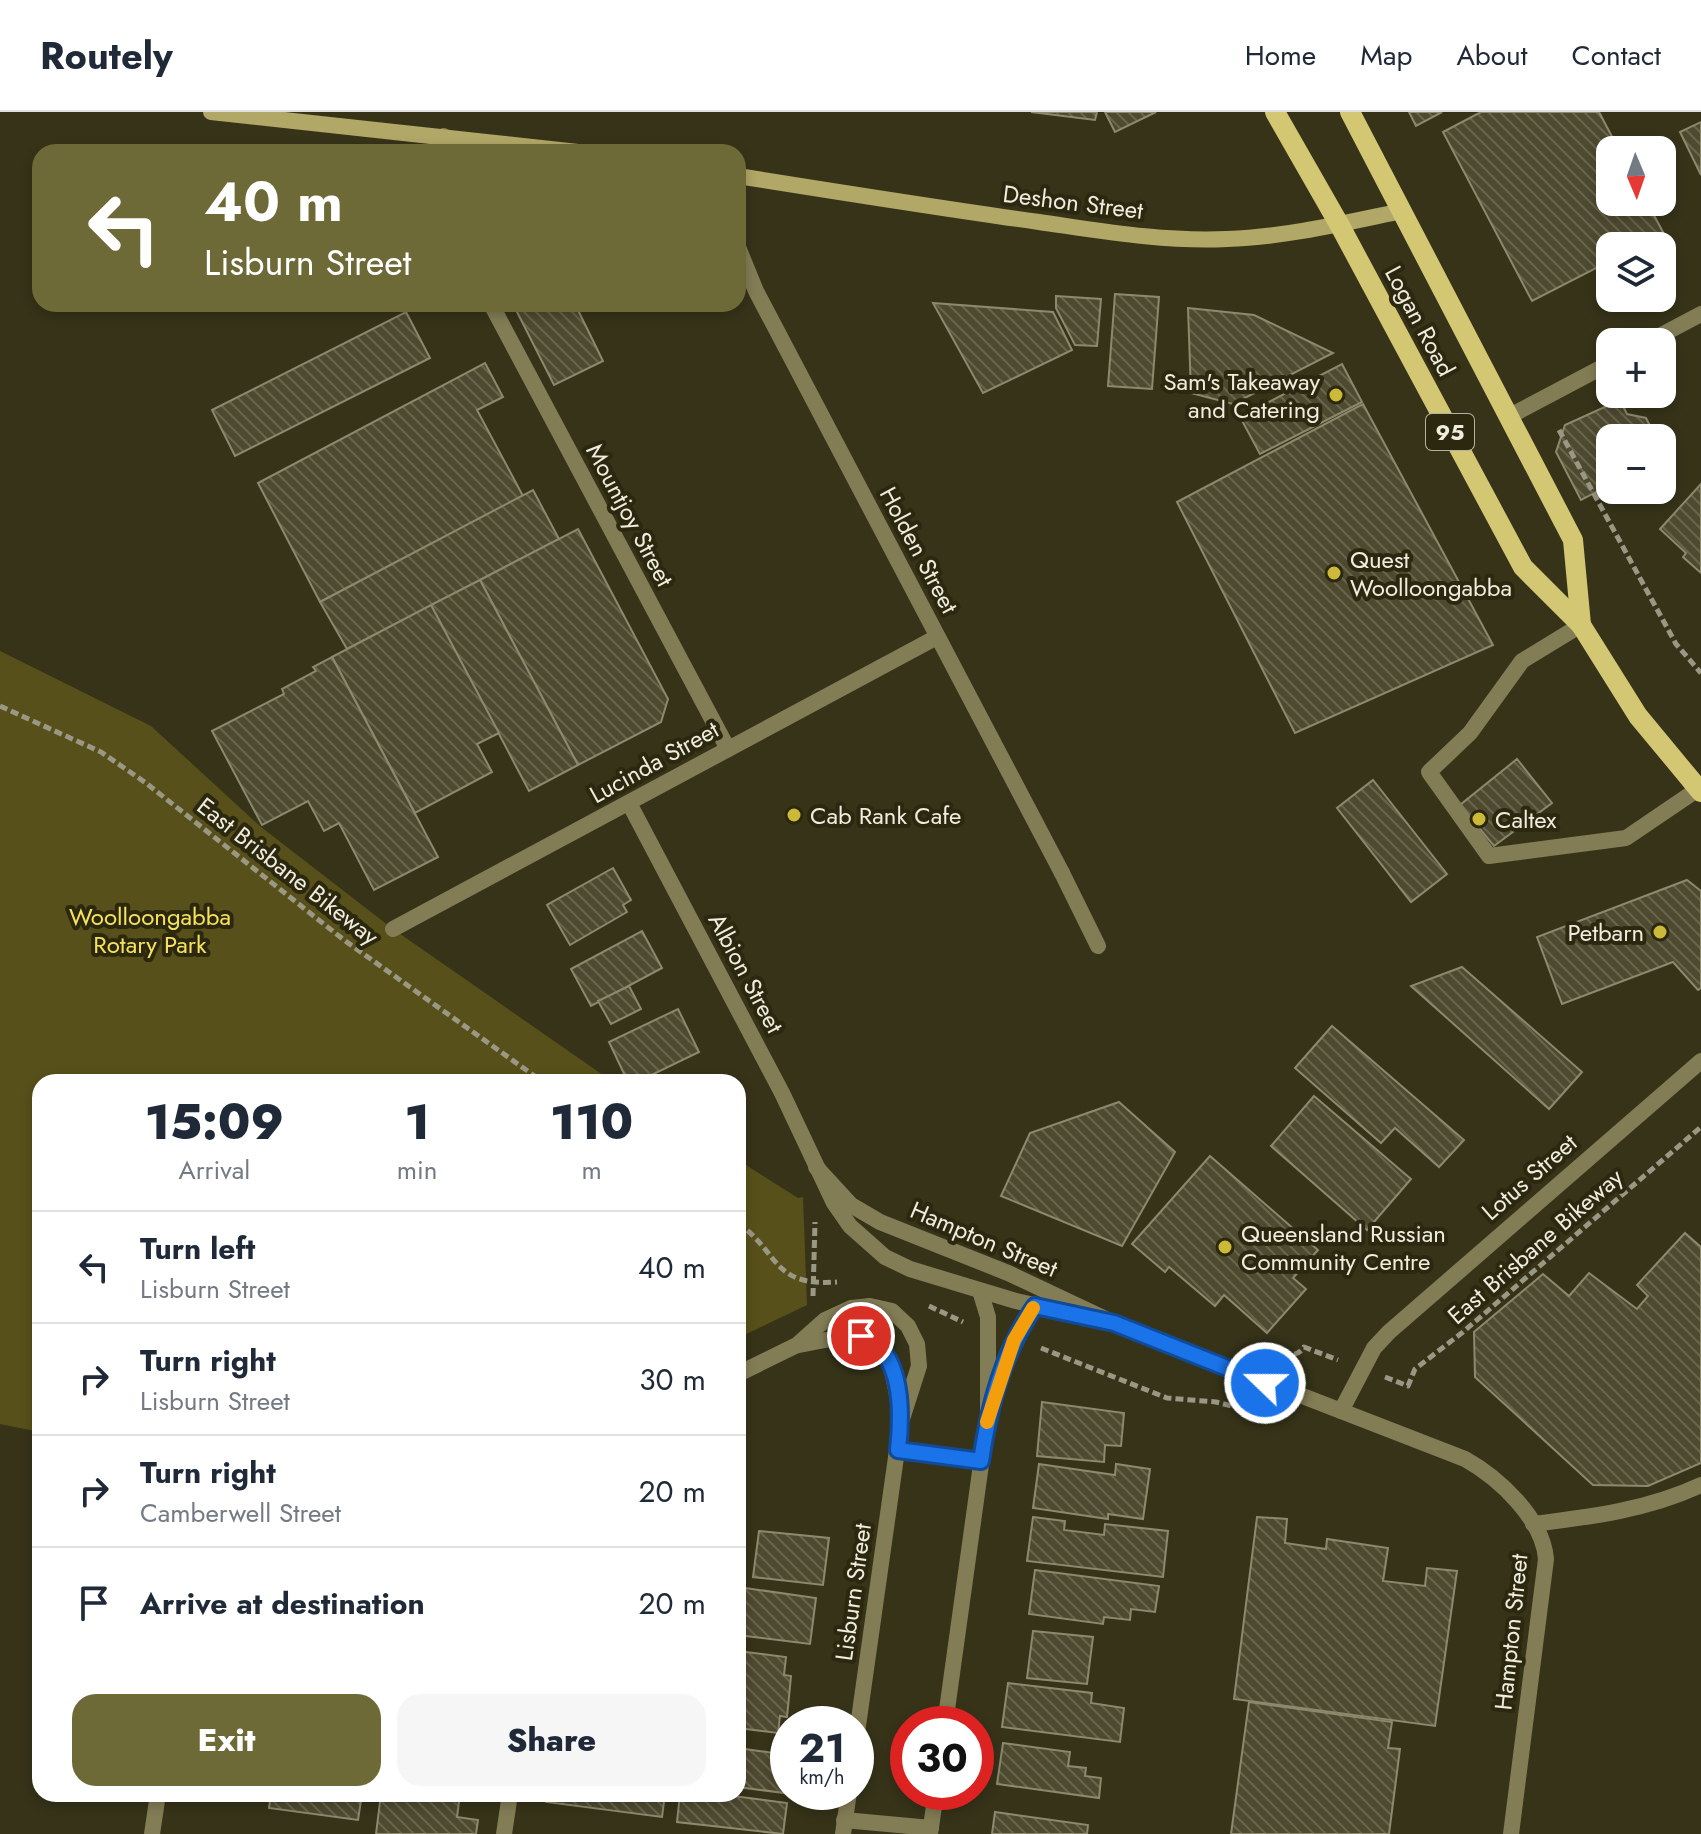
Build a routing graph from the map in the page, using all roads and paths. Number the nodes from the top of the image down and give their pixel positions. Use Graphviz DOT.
graph roads {
  1 [pos="211,112"];
  2 [pos="1275,112"];
  3 [pos="1350,112"];
  4 [pos="442,144"];
  5 [pos="746,177"];
  6 [pos="1402,211"];
  7 [pos="1339,224"];
  8 [pos="746,267"];
  9 [pos="495,312"];
  10 [pos="1701,314"];
  11 [pos="1674,328"];
  12 [pos="1596,370"];
  13 [pos="1508,417"];
  14 [pos="1559,430"];
  15 [pos="1581,625"];
  16 [pos="937,637"];
  17 [pos="1701,673"];
  18 [pos="0,706"];
  19 [pos="728,749"];
  20 [pos="1700,790"];
  21 [pos="629,803"];
  22 [pos="393,929"];
  23 [pos="1098,946"];
  24 [pos="1701,1061"];
  25 [pos="532,1074"];
  26 [pos="1701,1127"];
  27 [pos="836,1198"];
  28 [pos="815,1217"];
  29 [pos="746,1231"];
  30 [pos="846,1281"];
  31 [pos="814,1283"];
  32 [pos="980,1291"];
  33 [pos="921,1301"];
  34 [pos="813,1305"];
  35 [pos="1035,1306"];
  36 [pos="1114,1323"];
  37 [pos="988,1332"];
  38 [pos="1014,1340"];
  39 [pos="797,1345"];
  40 [pos="1316,1353"];
  41 [pos="1277,1359"];
  42 [pos="746,1370"];
  43 [pos="1394,1381"];
  44 [pos="1256,1401"];
  45 [pos="1341,1411"];
  46 [pos="988,1414"];
  47 [pos="901,1422"];
  48 [pos="898,1450"];
  49 [pos="981,1461"];
  50 [pos="1701,1485"];
  51 [pos="1533,1524"];
  52 [pos="861,1706"];
  53 [pos="947,1706"];
  54 [pos="157,1802"];
  55 [pos="509,1802"];
  56 [pos="934,1810"];
  57 [pos="844,1827"];
  58 [pos="931,1831"];
  59 [pos="152,1834"];
  60 [pos="504,1834"];
  61 [pos="1511,1834"];
  1 -- 4 [label="street"];
  2 -- 7 [label="main road, Logan Road / 95"];
  3 -- 6 [label="main road, Logan Road / 95"];
  5 -- 7 [label="street, Deshon Street"];
  6 -- 7 [label="street, Deshon Street"];
  6 -- 13 [label="main road, Logan Road / 95"];
  7 -- 15 [label="main road, Logan Road / 95"];
  8 -- 16 [label="street, Holden Street"];
  9 -- 19 [label="street, Mountjoy Street"];
  10 -- 11 [label="street"];
  12 -- 13 [label="street"];
  13 -- 15 [label="main road, Logan Road / 95"];
  14 -- 17 [label="path"];
  15 -- 20 [label="main road, Logan Road / 95"];
  15 -- 20 [label="street"];
  16 -- 19 [label="street, Lucinda Street"];
  16 -- 23 [label="street, Holden Street"];
  18 -- 25 [label="path, East Brisbane Bikeway"];
  19 -- 21 [label="street, Lucinda Street"];
  21 -- 22 [label="street, Lucinda Street"];
  21 -- 27 [label="street, Albion Street"];
  24 -- 45 [label="street, Lotus Street"];
  26 -- 43 [label="path, East Brisbane Bikeway"];
  27 -- 32 [label="street, Hampton Street"];
  27 -- 36 [label="street, Hampton Street"];
  28 -- 31 [label="path"];
  29 -- 31 [label="path"];
  30 -- 31 [label="path"];
  31 -- 34 [label="path"];
  32 -- 35 [label="street, Hampton Street"];
  32 -- 37 [label="street"];
  33 -- 37 [label="path"];
  35 -- 36 [label="street, Hampton Street"];
  35 -- 38 [label="street"];
  36 -- 45 [label="street, Hampton Street"];
  37 -- 46 [label="street"];
  38 -- 44 [label="path"];
  38 -- 46 [label="street"];
  39 -- 42 [label="street"];
  39 -- 47 [label="street"];
  39 -- 47 [label="street"];
  40 -- 41 [label="path"];
  45 -- 51 [label="street, Hampton Street"];
  46 -- 49 [label="street"];
  47 -- 48 [label="street, Lisburn Street"];
  48 -- 49 [label="street"];
  48 -- 52 [label="street, Lisburn Street"];
  49 -- 53 [label="street"];
  50 -- 51 [label="street"];
  51 -- 61 [label="street, Hampton Street"];
  54 -- 59 [label="street"];
  55 -- 60 [label="street"];
  56 -- 58 [label="street"];
  57 -- 58 [label="street"];
}
